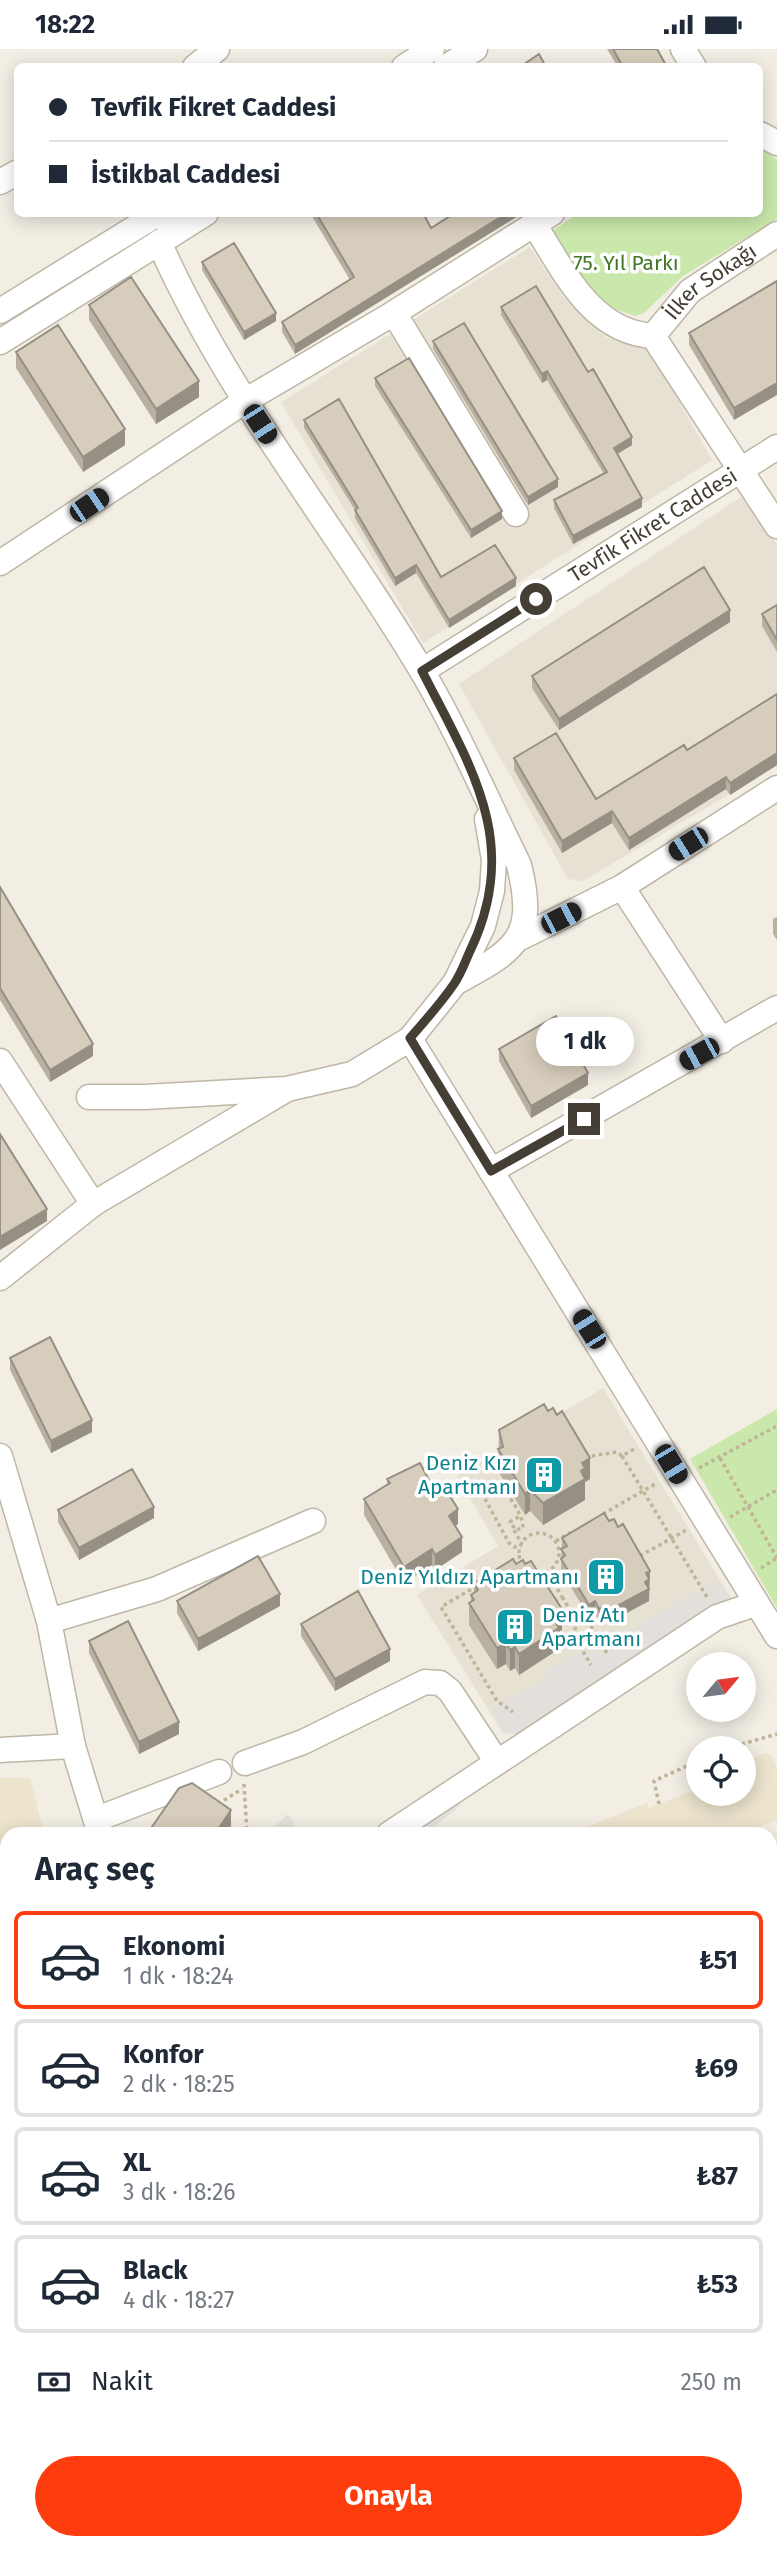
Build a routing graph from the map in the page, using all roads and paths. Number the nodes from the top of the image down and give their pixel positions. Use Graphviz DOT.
graph roads {
  1 [pos="217,49"];
  2 [pos="432,49"];
  3 [pos="475,49"];
  4 [pos="200,63"];
  5 [pos="410,63"];
  6 [pos="452,63"];
  7 [pos="200,217"];
  8 [pos="151,218"];
  9 [pos="543,219"];
  10 [pos="777,234"];
  11 [pos="159,242"];
  12 [pos="0,311"];
  13 [pos="394,313"];
  14 [pos="653,336"];
  15 [pos="0,342"];
  16 [pos="245,401"];
  17 [pos="777,447"];
  18 [pos="740,470"];
  19 [pos="516,513"];
  20 [pos="777,526"];
  21 [pos="0,563"];
  22 [pos="422,671"];
  23 [pos="476,778"];
  24 [pos="777,788"];
  25 [pos="622,887"];
  26 [pos="520,938"];
  27 [pos="455,983"];
  28 [pos="777,1008"];
  29 [pos="410,1038"];
  30 [pos="722,1041"];
  31 [pos="0,1061"];
  32 [pos="287,1089"];
  33 [pos="89,1097"];
  34 [pos="491,1171"];
  35 [pos="93,1204"];
  36 [pos="0,1278"];
  37 [pos="777,1426"];
  38 [pos="641,1445"];
  39 [pos="0,1456"];
  40 [pos="622,1456"];
  41 [pos="720,1458"];
  42 [pos="578,1459"];
  43 [pos="690,1473"];
  44 [pos="662,1481"];
  45 [pos="777,1490"];
  46 [pos="643,1491"];
  47 [pos="4,1492"];
  48 [pos="748,1507"];
  49 [pos="520,1516"];
  50 [pos="597,1518"];
  51 [pos="729,1518"];
  52 [pos="313,1521"];
  53 [pos="523,1521"];
  54 [pos="513,1528"];
  55 [pos="690,1528"];
  56 [pos="576,1530"];
  57 [pos="531,1535"];
  58 [pos="672,1537"];
  59 [pos="556,1542"];
  60 [pos="522,1545"];
  61 [pos="636,1558"];
  62 [pos="777,1558"];
  63 [pos="521,1560"];
  64 [pos="510,1567"];
  65 [pos="547,1571"];
  66 [pos="487,1580"];
  67 [pos="562,1597"];
  68 [pos="707,1597"];
  69 [pos="755,1604"];
  70 [pos="547,1607"];
  71 [pos="49,1621"];
  72 [pos="578,1622"];
  73 [pos="777,1636"];
  74 [pos="608,1655"];
  75 [pos="591,1665"];
  76 [pos="513,1712"];
  77 [pos="777,1734"];
  78 [pos="756,1740"];
  79 [pos="73,1747"];
  80 [pos="0,1750"];
  81 [pos="497,1762"];
  82 [pos="245,1763"];
  83 [pos="686,1766"];
  84 [pos="219,1772"];
  85 [pos="242,1789"];
  86 [pos="659,1804"];
  87 [pos="211,1812"];
  88 [pos="98,1827"];
  89 [pos="246,1827"];
  90 [pos="400,1827"];
  1 -- 4 [label="street"];
  2 -- 5 [label="street"];
  3 -- 6 [label="street"];
  7 -- 11 [label="street"];
  8 -- 11 [label="street"];
  8 -- 12 [label="street"];
  9 -- 13 [label="street"];
  9 -- 14 [label="street"];
  10 -- 14 [label="street, İlker Sokağı"];
  11 -- 15 [label="street"];
  11 -- 16 [label="street"];
  13 -- 16 [label="street"];
  13 -- 19 [label="street"];
  14 -- 18 [label="street"];
  16 -- 21 [label="street"];
  16 -- 22 [label="street"];
  17 -- 18 [label="street, Tevfik Fikret Caddesi"];
  18 -- 20 [label="street"];
  18 -- 22 [label="street, Tevfik Fikret Caddesi"];
  22 -- 23 [label="street"];
  23 -- 26 [label="street"];
  23 -- 27 [label="street"];
  24 -- 25 [label="street"];
  25 -- 26 [label="street"];
  25 -- 30 [label="street"];
  26 -- 27 [label="street"];
  27 -- 29 [label="street"];
  28 -- 30 [label="street"];
  29 -- 32 [label="street"];
  29 -- 34 [label="street"];
  30 -- 34 [label="street"];
  31 -- 35 [label="street"];
  32 -- 33 [label="street"];
  32 -- 35 [label="street"];
  34 -- 69 [label="street"];
  35 -- 36 [label="street"];
  37 -- 41 [label="path"];
  38 -- 40 [label="path"];
  39 -- 47 [label="street"];
  40 -- 42 [label="path"];
  40 -- 46 [label="path"];
  41 -- 43 [label="path"];
  41 -- 48 [label="path"];
  44 -- 46 [label="path"];
  45 -- 48 [label="path"];
  46 -- 50 [label="path"];
  46 -- 58 [label="path"];
  47 -- 71 [label="street"];
  48 -- 51 [label="path"];
  48 -- 62 [label="path"];
  49 -- 53 [label="path"];
  49 -- 54 [label="path"];
  49 -- 60 [label="path"];
  52 -- 71 [label="street"];
  53 -- 54 [label="path"];
  53 -- 57 [label="path"];
  54 -- 60 [label="path"];
  55 -- 58 [label="path"];
  56 -- 59 [label="path"];
  57 -- 59 [label="path"];
  57 -- 60 [label="path"];
  58 -- 61 [label="path"];
  58 -- 68 [label="path"];
  59 -- 65 [label="path"];
  60 -- 63 [label="path"];
  63 -- 64 [label="path"];
  63 -- 65 [label="path"];
  65 -- 67 [label="path"];
  66 -- 76 [label="path"];
  67 -- 70 [label="path"];
  67 -- 72 [label="path"];
  69 -- 73 [label="street"];
  69 -- 81 [label="street"];
  71 -- 79 [label="street"];
  72 -- 74 [label="path"];
  72 -- 75 [label="path"];
  77 -- 78 [label="path"];
  79 -- 80 [label="street"];
  79 -- 88 [label="street"];
  81 -- 82 [label="street"];
  81 -- 90 [label="street"];
  82 -- 85 [label="path"];
  83 -- 86 [label="path"];
  84 -- 88 [label="street"];
  85 -- 87 [label="path"];
  85 -- 89 [label="path"];
}
